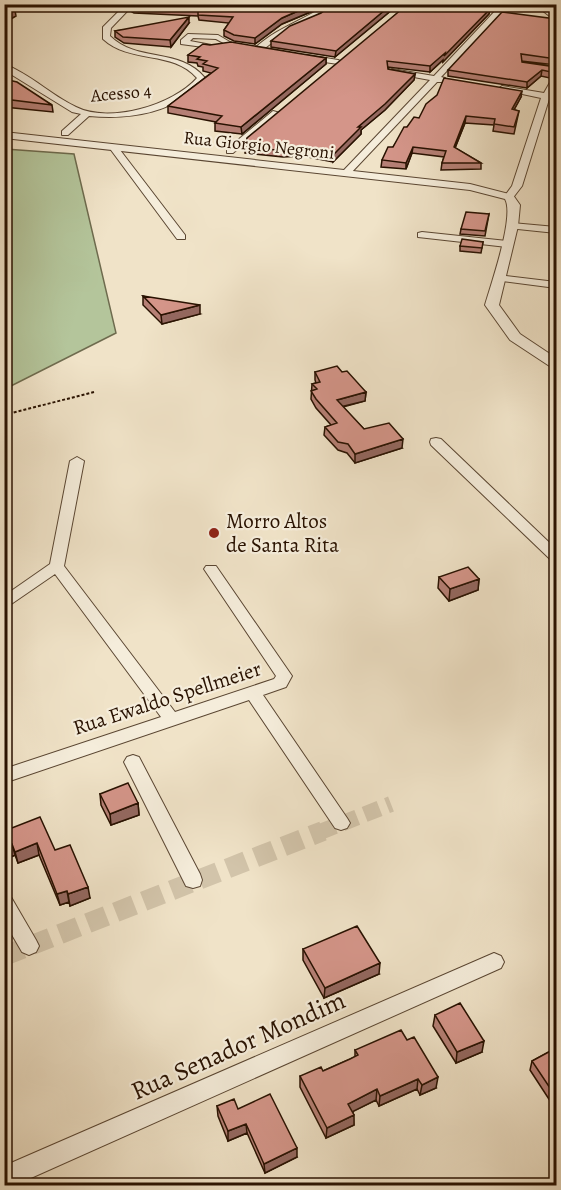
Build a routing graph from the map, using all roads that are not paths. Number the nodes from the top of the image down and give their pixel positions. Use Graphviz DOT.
graph roads {
  1 [pos="131,4"];
  2 [pos="334,4"];
  3 [pos="537,4"];
  4 [pos="489,11"];
  5 [pos="499,12"];
  6 [pos="509,14"];
  7 [pos="538,18"];
  8 [pos="556,20"];
  9 [pos="244,47"];
  10 [pos="269,51"];
  11 [pos="292,55"];
  12 [pos="347,55"];
  13 [pos="338,62"];
  14 [pos="4,66"];
  15 [pos="329,70"];
  16 [pos="391,71"];
  17 [pos="436,79"];
  18 [pos="556,79"];
  19 [pos="447,80"];
  20 [pos="490,87"];
  21 [pos="546,96"];
  22 [pos="284,107"];
  23 [pos="86,114"];
  24 [pos="65,134"];
  25 [pos="4,135"];
  26 [pos="114,148"];
  27 [pos="230,151"];
  28 [pos="347,172"];
  29 [pos="509,197"];
  30 [pos="512,226"];
  31 [pos="556,230"];
  32 [pos="422,235"];
  33 [pos="181,237"];
  34 [pos="507,244"];
  35 [pos="498,278"];
  36 [pos="556,285"];
  37 [pos="556,364"];
  38 [pos="436,442"];
  39 [pos="77,461"];
  40 [pos="556,557"];
  41 [pos="57,566"];
  42 [pos="211,568"];
  43 [pos="4,604"];
  44 [pos="253,693"];
  45 [pos="172,720"];
  46 [pos="133,762"];
  47 [pos="4,776"];
  48 [pos="341,823"];
  49 [pos="194,880"];
  50 [pos="4,903"];
  51 [pos="29,946"];
  52 [pos="494,962"];
  53 [pos="4,1178"];
  1 -- 23 [label="street, Acesso 4"];
  2 -- 9 [label="street"];
  3 -- 8 [label="street"];
  4 -- 5 [label="street"];
  5 -- 6 [label="street"];
  5 -- 17 [label="street"];
  7 -- 8 [label="street"];
  9 -- 9 [label="street"];
  9 -- 10 [label="street"];
  11 -- 13 [label="street"];
  12 -- 13 [label="street"];
  13 -- 15 [label="street"];
  14 -- 23 [label="street, Acesso 4"];
  16 -- 17 [label="street"];
  17 -- 19 [label="street"];
  17 -- 28 [label="street"];
  18 -- 21 [label="street"];
  20 -- 21 [label="street"];
  21 -- 29 [label="street"];
  22 -- 27 [label="street"];
  23 -- 24 [label="street"];
  25 -- 26 [label="street, Rua Giorgio Negroni"];
  26 -- 28 [label="street, Rua Giorgio Negroni"];
  26 -- 33 [label="street"];
  28 -- 29 [label="street, Rua Giorgio Negroni"];
  29 -- 30 [label="street"];
  30 -- 31 [label="street"];
  30 -- 34 [label="street"];
  32 -- 34 [label="street"];
  34 -- 35 [label="street"];
  35 -- 36 [label="street"];
  35 -- 37 [label="street"];
  38 -- 40 [label="street"];
  39 -- 41 [label="street"];
  41 -- 43 [label="street"];
  41 -- 45 [label="street"];
  42 -- 44 [label="street, Rua Ewaldo Spellmeier"];
  44 -- 45 [label="street, Rua Ewaldo Spellmeier"];
  44 -- 48 [label="street"];
  45 -- 47 [label="street, Rua Ewaldo Spellmeier"];
  46 -- 49 [label="street"];
  50 -- 51 [label="street"];
  52 -- 53 [label="street, Rua Senador Mondim"];
}
